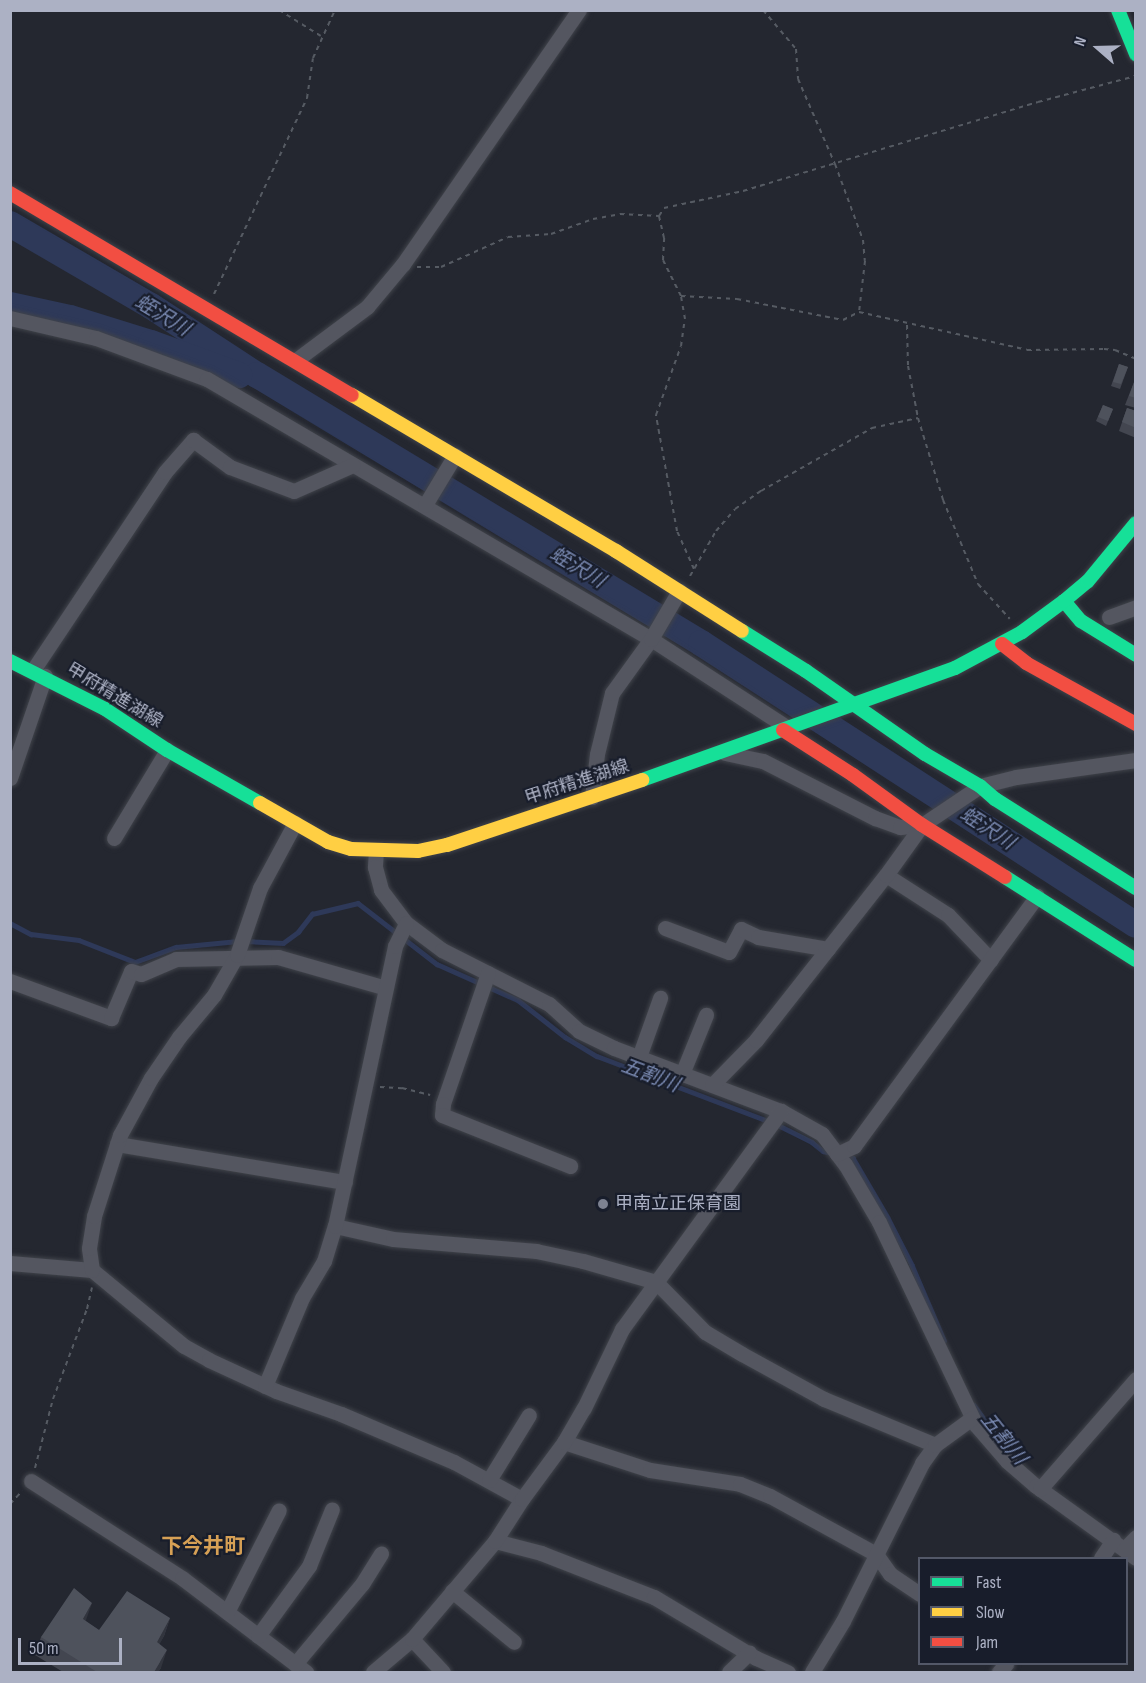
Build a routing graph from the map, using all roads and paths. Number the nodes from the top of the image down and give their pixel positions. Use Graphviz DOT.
graph roads {
  1 [pos="279,10"];
  2 [pos="334,10"];
  3 [pos="579,10"];
  4 [pos="763,10"];
  5 [pos="1118,10"];
  6 [pos="321,36"];
  7 [pos="1136,54"];
  8 [pos="1136,76"];
  9 [pos="835,164"];
  10 [pos="10,193"];
  11 [pos="659,216"];
  12 [pos="403,264"];
  13 [pos="681,296"];
  14 [pos="208,307"];
  15 [pos="859,312"];
  16 [pos="10,318"];
  17 [pos="907,324"];
  18 [pos="1136,359"];
  19 [pos="296,360"];
  20 [pos="918,418"];
  21 [pos="452,459"];
  22 [pos="353,465"];
  23 [pos="427,502"];
  24 [pos="1136,523"];
  25 [pos="694,569"];
  26 [pos="677,594"];
  27 [pos="1064,601"];
  28 [pos="1136,608"];
  29 [pos="1109,617"];
  30 [pos="1022,632"];
  31 [pos="652,638"];
  32 [pos="1002,644"];
  33 [pos="1136,654"];
  34 [pos="10,661"];
  35 [pos="39,673"];
  36 [pos="852,706"];
  37 [pos="1136,724"];
  38 [pos="788,728"];
  39 [pos="167,750"];
  40 [pos="721,753"];
  41 [pos="1136,760"];
  42 [pos="10,778"];
  43 [pos="976,788"];
  44 [pos="592,797"];
  45 [pos="926,822"];
  46 [pos="295,824"];
  47 [pos="114,838"];
  48 [pos="376,851"];
  49 [pos="886,875"];
  50 [pos="1136,888"];
  51 [pos="1037,897"];
  52 [pos="406,923"];
  53 [pos="665,928"];
  54 [pos="828,949"];
  55 [pos="237,956"];
  56 [pos="991,960"];
  57 [pos="1136,960"];
  58 [pos="488,972"];
  59 [pos="10,981"];
  60 [pos="386,988"];
  61 [pos="660,998"];
  62 [pos="706,1014"];
  63 [pos="639,1057"];
  64 [pos="682,1074"];
  65 [pos="365,1085"];
  66 [pos="712,1085"];
  67 [pos="444,1100"];
  68 [pos="781,1111"];
  69 [pos="117,1144"];
  70 [pos="837,1154"];
  71 [pos="570,1166"];
  72 [pos="345,1182"];
  73 [pos="335,1226"];
  74 [pos="10,1263"];
  75 [pos="92,1270"];
  76 [pos="656,1282"];
  77 [pos="1135,1381"];
  78 [pos="265,1386"];
  79 [pos="529,1415"];
  80 [pos="972,1418"];
  81 [pos="564,1442"];
  82 [pos="935,1445"];
  83 [pos="489,1480"];
  84 [pos="31,1481"];
  85 [pos="1040,1489"];
  86 [pos="522,1499"];
  87 [pos="10,1504"];
  88 [pos="333,1509"];
  89 [pos="279,1510"];
  90 [pos="1136,1537"];
  91 [pos="495,1541"];
  92 [pos="1124,1549"];
  93 [pos="381,1552"];
  94 [pos="876,1554"];
  95 [pos="1104,1557"];
  96 [pos="452,1591"];
  97 [pos="918,1593"];
  98 [pos="227,1611"];
  99 [pos="258,1636"];
  100 [pos="412,1639"];
  101 [pos="514,1642"];
  102 [pos="749,1653"];
  103 [pos="300,1668"];
  104 [pos="373,1672"];
  105 [pos="443,1672"];
  106 [pos="729,1672"];
  107 [pos="788,1672"];
  108 [pos="812,1672"];
  1 -- 6 [label="path"];
  2 -- 6 [label="path"];
  3 -- 12 [label="street"];
  4 -- 9 [label="path"];
  5 -- 7 [label="main road"];
  6 -- 14 [label="path"];
  8 -- 9 [label="path"];
  9 -- 11 [label="path"];
  9 -- 15 [label="path"];
  10 -- 14 [label="main road"];
  11 -- 12 [label="path"];
  11 -- 13 [label="path"];
  12 -- 19 [label="street"];
  13 -- 15 [label="path"];
  13 -- 25 [label="path"];
  14 -- 19 [label="main road"];
  15 -- 17 [label="path"];
  16 -- 22 [label="street"];
  17 -- 18 [label="path"];
  17 -- 20 [label="path"];
  19 -- 21 [label="main road"];
  20 -- 25 [label="path"];
  20 -- 30 [label="path"];
  21 -- 23 [label="street"];
  21 -- 26 [label="main road"];
  22 -- 23 [label="street"];
  22 -- 35 [label="street"];
  23 -- 31 [label="street"];
  24 -- 27 [label="main road, 甲府精進湖線"];
  25 -- 26 [label="path"];
  26 -- 31 [label="street"];
  26 -- 36 [label="main road"];
  27 -- 30 [label="main road, 甲府精進湖線"];
  27 -- 33 [label="main road"];
  28 -- 29 [label="street"];
  30 -- 32 [label="main road, 甲府精進湖線"];
  31 -- 38 [label="street"];
  31 -- 44 [label="street"];
  32 -- 36 [label="main road, 甲府精進湖線"];
  32 -- 37 [label="main road"];
  34 -- 35 [label="main road, 甲府精進湖線"];
  35 -- 39 [label="main road, 甲府精進湖線"];
  35 -- 42 [label="street"];
  36 -- 38 [label="main road, 甲府精進湖線"];
  36 -- 43 [label="main road"];
  38 -- 40 [label="main road, 甲府精進湖線"];
  38 -- 45 [label="main road"];
  39 -- 46 [label="main road, 甲府精進湖線"];
  39 -- 47 [label="street"];
  40 -- 44 [label="main road, 甲府精進湖線"];
  40 -- 45 [label="street"];
  41 -- 43 [label="street"];
  43 -- 45 [label="street"];
  43 -- 50 [label="main road"];
  44 -- 48 [label="main road, 甲府精進湖線"];
  45 -- 49 [label="street"];
  45 -- 51 [label="main road"];
  46 -- 48 [label="main road, 甲府精進湖線"];
  46 -- 55 [label="street"];
  48 -- 52 [label="street"];
  49 -- 54 [label="street"];
  49 -- 56 [label="street"];
  51 -- 56 [label="street"];
  51 -- 57 [label="main road"];
  52 -- 58 [label="street"];
  52 -- 60 [label="street"];
  53 -- 54 [label="street"];
  54 -- 66 [label="street"];
  55 -- 59 [label="street"];
  55 -- 60 [label="street"];
  55 -- 69 [label="street"];
  56 -- 70 [label="street"];
  58 -- 63 [label="street"];
  58 -- 67 [label="street"];
  60 -- 65 [label="street"];
  61 -- 63 [label="street"];
  62 -- 64 [label="street"];
  63 -- 64 [label="street"];
  64 -- 66 [label="street"];
  65 -- 67 [label="path"];
  65 -- 72 [label="street"];
  66 -- 68 [label="street"];
  67 -- 71 [label="street"];
  68 -- 70 [label="street"];
  68 -- 76 [label="street"];
  69 -- 72 [label="street"];
  69 -- 75 [label="street"];
  70 -- 80 [label="street"];
  72 -- 73 [label="street"];
  73 -- 76 [label="street"];
  73 -- 78 [label="street"];
  74 -- 75 [label="street"];
  75 -- 78 [label="street"];
  75 -- 84 [label="path"];
  76 -- 81 [label="street"];
  76 -- 82 [label="street"];
  77 -- 85 [label="street"];
  78 -- 83 [label="street"];
  79 -- 83 [label="street"];
  80 -- 82 [label="street"];
  80 -- 85 [label="street"];
  81 -- 86 [label="street"];
  81 -- 94 [label="street"];
  82 -- 94 [label="street"];
  83 -- 86 [label="street"];
  84 -- 87 [label="path"];
  84 -- 98 [label="street"];
  85 -- 92 [label="street"];
  86 -- 91 [label="street"];
  88 -- 99 [label="street"];
  89 -- 98 [label="street"];
  90 -- 92 [label="street"];
  91 -- 96 [label="street"];
  91 -- 102 [label="street"];
  92 -- 95 [label="street"];
  93 -- 103 [label="street"];
  94 -- 97 [label="street"];
  94 -- 108 [label="street"];
  96 -- 100 [label="street"];
  96 -- 101 [label="street"];
  98 -- 99 [label="street"];
  99 -- 103 [label="street"];
  100 -- 104 [label="street"];
  100 -- 105 [label="street"];
  102 -- 106 [label="street"];
  102 -- 107 [label="street"];
}
